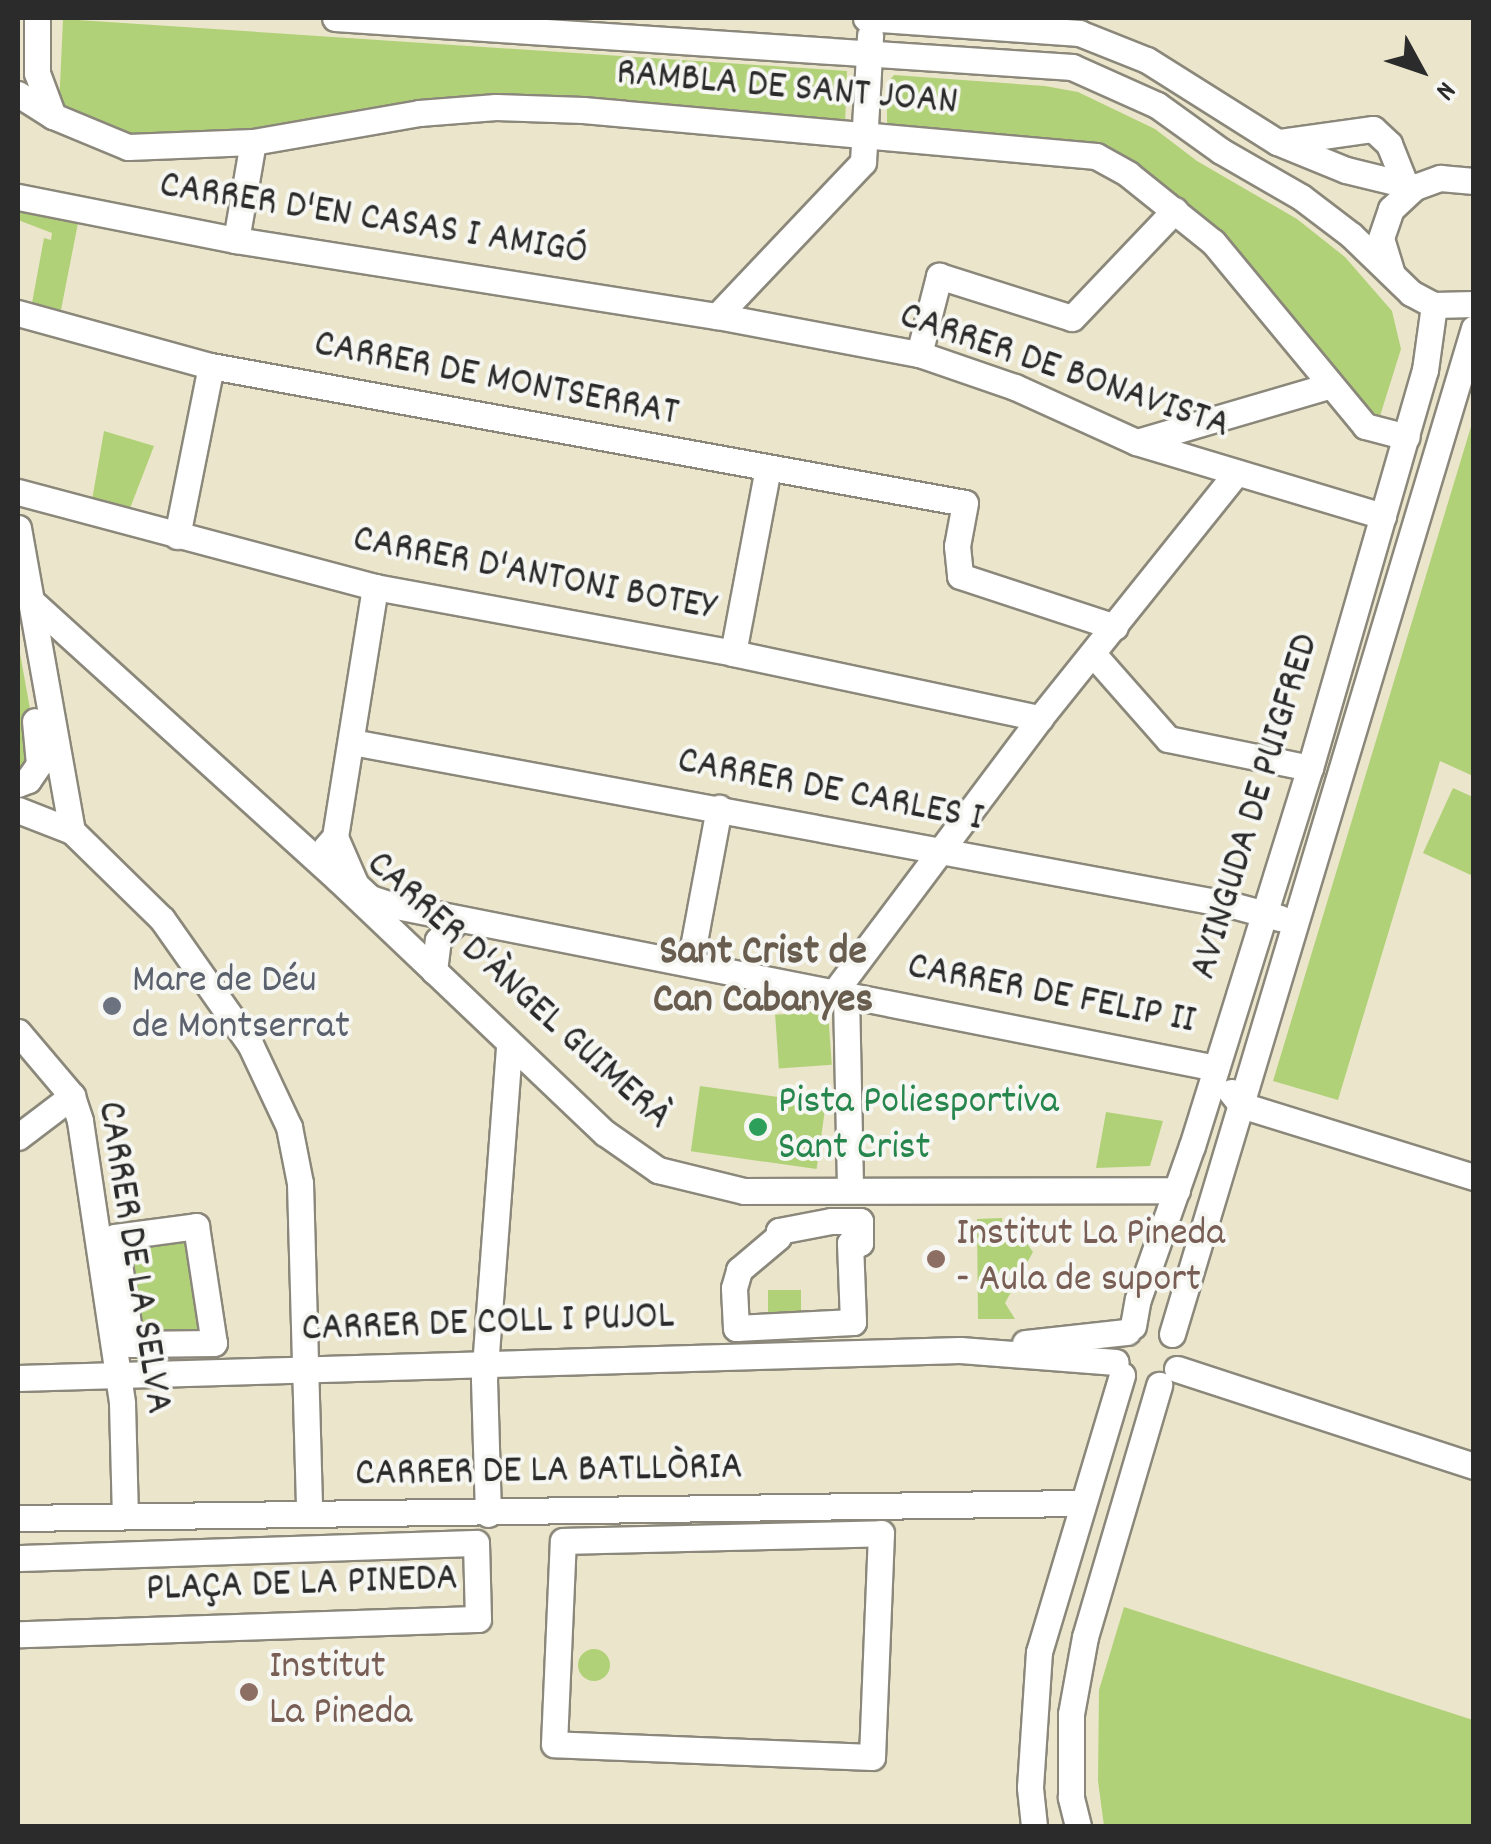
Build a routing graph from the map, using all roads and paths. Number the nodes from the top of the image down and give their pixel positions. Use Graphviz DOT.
graph roads {
  1 [pos="336,18"];
  2 [pos="869,18"];
  3 [pos="30,23"];
  4 [pos="870,50"];
  5 [pos="18,94"];
  6 [pos="53,116"];
  7 [pos="867,134"];
  8 [pos="254,142"];
  9 [pos="1277,142"];
  10 [pos="1474,181"];
  11 [pos="1410,186"];
  12 [pos="18,197"];
  13 [pos="1175,210"];
  14 [pos="236,240"];
  15 [pos="1393,276"];
  16 [pos="1474,304"];
  17 [pos="1434,305"];
  18 [pos="18,313"];
  19 [pos="717,316"];
  20 [pos="1474,328"];
  21 [pos="919,354"];
  22 [pos="210,366"];
  23 [pos="1329,386"];
  24 [pos="1407,437"];
  25 [pos="1136,442"];
  26 [pos="768,468"];
  27 [pos="1236,473"];
  28 [pos="18,492"];
  29 [pos="1383,516"];
  30 [pos="18,528"];
  31 [pos="176,536"];
  32 [pos="375,586"];
  33 [pos="23,608"];
  34 [pos="1115,626"];
  35 [pos="732,653"];
  36 [pos="1093,654"];
  37 [pos="1040,718"];
  38 [pos="352,742"];
  39 [pos="1310,768"];
  40 [pos="18,784"];
  41 [pos="719,808"];
  42 [pos="18,810"];
  43 [pos="72,831"];
  44 [pos="335,837"];
  45 [pos="302,848"];
  46 [pos="938,851"];
  47 [pos="1265,914"];
  48 [pos="458,920"];
  49 [pos="1294,922"];
  50 [pos="690,963"];
  51 [pos="434,971"];
  52 [pos="841,992"];
  53 [pos="18,1032"];
  54 [pos="509,1044"];
  55 [pos="1216,1068"];
  56 [pos="556,1088"];
  57 [pos="504,1095"];
  58 [pos="72,1096"];
  59 [pos="1241,1105"];
  60 [pos="18,1137"];
  61 [pos="1474,1178"];
  62 [pos="850,1190"];
  63 [pos="1176,1190"];
  64 [pos="196,1226"];
  65 [pos="779,1231"];
  66 [pos="1138,1299"];
  67 [pos="1130,1329"];
  68 [pos="1086,1333"];
  69 [pos="1172,1334"];
  70 [pos="960,1350"];
  71 [pos="485,1362"];
  72 [pos="308,1367"];
  73 [pos="1119,1369"];
  74 [pos="117,1375"];
  75 [pos="1168,1377"];
  76 [pos="18,1378"];
  77 [pos="1474,1466"];
  78 [pos="1081,1504"];
  79 [pos="309,1513"];
  80 [pos="124,1514"];
  81 [pos="488,1514"];
  82 [pos="18,1518"];
  83 [pos="881,1533"];
  84 [pos="18,1558"];
  85 [pos="18,1634"];
  86 [pos="1034,1826"];
  87 [pos="1078,1826"];
  1 -- 4 [label="street, RAMBLA DE SANT JOAN"];
  2 -- 4 [label="street"];
  2 -- 9 [label="street, RAMBLA DE SANT JOAN"];
  3 -- 6 [label="street"];
  4 -- 7 [label="street"];
  4 -- 15 [label="street, RAMBLA DE SANT JOAN"];
  5 -- 6 [label="street, RAMBLA DE SANT JOAN"];
  6 -- 8 [label="street, RAMBLA DE SANT JOAN"];
  7 -- 8 [label="street, RAMBLA DE SANT JOAN"];
  7 -- 13 [label="street, RAMBLA DE SANT JOAN"];
  7 -- 19 [label="street"];
  8 -- 14 [label="street"];
  9 -- 11 [label="street, RAMBLA DE SANT JOAN"];
  9 -- 11 [label="street"];
  10 -- 11 [label="street, RAMBLA DE SANT JOAN"];
  11 -- 15 [label="street"];
  12 -- 14 [label="street, CARRER D'EN CASAS I AMIGÓ"];
  13 -- 21 [label="street"];
  13 -- 23 [label="street, RAMBLA DE SANT JOAN"];
  14 -- 19 [label="street, CARRER D'EN CASAS I AMIGÓ"];
  15 -- 17 [label="street, RAMBLA DE SANT JOAN"];
  16 -- 17 [label="street"];
  17 -- 24 [label="street, AVINGUDA DE PUIGFRED"];
  18 -- 22 [label="street, CARRER DE MONTSERRAT"];
  19 -- 21 [label="street, CARRER DE BONAVISTA"];
  20 -- 49 [label="street, AVINGUDA DE PUIGFRED"];
  21 -- 25 [label="street, CARRER DE BONAVISTA"];
  22 -- 26 [label="street, CARRER DE MONTSERRAT"];
  22 -- 31 [label="street"];
  23 -- 24 [label="street, RAMBLA DE SANT JOAN"];
  23 -- 25 [label="street"];
  24 -- 29 [label="street, AVINGUDA DE PUIGFRED"];
  25 -- 27 [label="street, CARRER DE BONAVISTA"];
  26 -- 34 [label="street, CARRER DE MONTSERRAT"];
  26 -- 35 [label="street"];
  27 -- 29 [label="street, CARRER DE BONAVISTA"];
  27 -- 34 [label="street"];
  28 -- 31 [label="street, CARRER D'ANTONI BOTEY"];
  29 -- 39 [label="street, AVINGUDA DE PUIGFRED"];
  30 -- 33 [label="street"];
  31 -- 32 [label="street, CARRER D'ANTONI BOTEY"];
  32 -- 35 [label="street, CARRER D'ANTONI BOTEY"];
  32 -- 38 [label="street"];
  33 -- 40 [label="street"];
  33 -- 43 [label="street"];
  33 -- 45 [label="street, CARRER D'ÀNGEL GUIMERÀ"];
  34 -- 36 [label="street"];
  35 -- 37 [label="street, CARRER D'ANTONI BOTEY"];
  36 -- 37 [label="street"];
  36 -- 39 [label="street"];
  37 -- 46 [label="street"];
  38 -- 41 [label="street, CARRER DE CARLES I"];
  38 -- 44 [label="street"];
  39 -- 47 [label="street, AVINGUDA DE PUIGFRED"];
  41 -- 46 [label="street, CARRER DE CARLES I"];
  41 -- 50 [label="street"];
  42 -- 43 [label="street"];
  43 -- 72 [label="street"];
  44 -- 45 [label="street"];
  44 -- 48 [label="street, CARRER DE FELIP II"];
  45 -- 51 [label="street, CARRER D'ÀNGEL GUIMERÀ"];
  46 -- 47 [label="street, CARRER DE CARLES I"];
  46 -- 52 [label="street"];
  47 -- 49 [label="street, CARRER DE CARLES I"];
  47 -- 55 [label="street, AVINGUDA DE PUIGFRED"];
  48 -- 50 [label="street, CARRER DE FELIP II"];
  48 -- 51 [label="street"];
  49 -- 59 [label="street, AVINGUDA DE PUIGFRED"];
  50 -- 52 [label="street, CARRER DE FELIP II"];
  51 -- 54 [label="street, CARRER D'ÀNGEL GUIMERÀ"];
  52 -- 55 [label="street, CARRER DE FELIP II"];
  52 -- 62 [label="street"];
  53 -- 58 [label="street, CARRER DE LA SELVA"];
  54 -- 56 [label="street, CARRER D'ÀNGEL GUIMERÀ"];
  54 -- 57 [label="street"];
  55 -- 59 [label="street"];
  55 -- 63 [label="street, AVINGUDA DE PUIGFRED"];
  56 -- 57 [label="street"];
  56 -- 62 [label="street, CARRER D'ÀNGEL GUIMERÀ"];
  57 -- 71 [label="street"];
  58 -- 60 [label="street"];
  58 -- 74 [label="street, CARRER DE LA SELVA"];
  59 -- 61 [label="street"];
  59 -- 69 [label="street, AVINGUDA DE PUIGFRED"];
  62 -- 63 [label="street, CARRER D'ÀNGEL GUIMERÀ"];
  63 -- 66 [label="street, AVINGUDA DE PUIGFRED"];
  64 -- 64 [label="street"];
  65 -- 65 [label="street"];
  66 -- 67 [label="street, AVINGUDA DE PUIGFRED"];
  66 -- 68 [label="street, CARRER DE COLL I PUJOL"];
  67 -- 68 [label="street, CARRER DE COLL I PUJOL"];
  67 -- 69 [label="street"];
  67 -- 73 [label="street"];
  68 -- 70 [label="street, CARRER DE COLL I PUJOL"];
  69 -- 75 [label="street"];
  70 -- 71 [label="street, CARRER DE COLL I PUJOL"];
  70 -- 73 [label="street, CARRER DE COLL I PUJOL"];
  71 -- 72 [label="street, CARRER DE COLL I PUJOL"];
  71 -- 81 [label="street"];
  72 -- 74 [label="street, CARRER DE COLL I PUJOL"];
  72 -- 79 [label="street"];
  73 -- 75 [label="street"];
  73 -- 78 [label="street"];
  74 -- 76 [label="street, CARRER DE COLL I PUJOL"];
  74 -- 80 [label="street, CARRER DE LA SELVA"];
  75 -- 77 [label="street"];
  75 -- 87 [label="street"];
  78 -- 81 [label="street, CARRER DE LA BATLLÒRIA"];
  78 -- 86 [label="street"];
  79 -- 80 [label="street, CARRER DE LA BATLLÒRIA"];
  79 -- 81 [label="street, CARRER DE LA BATLLÒRIA"];
  80 -- 82 [label="street, CARRER DE LA BATLLÒRIA"];
  83 -- 83 [label="street"];
  84 -- 85 [label="street, PLAÇA DE LA PINEDA"];
}
